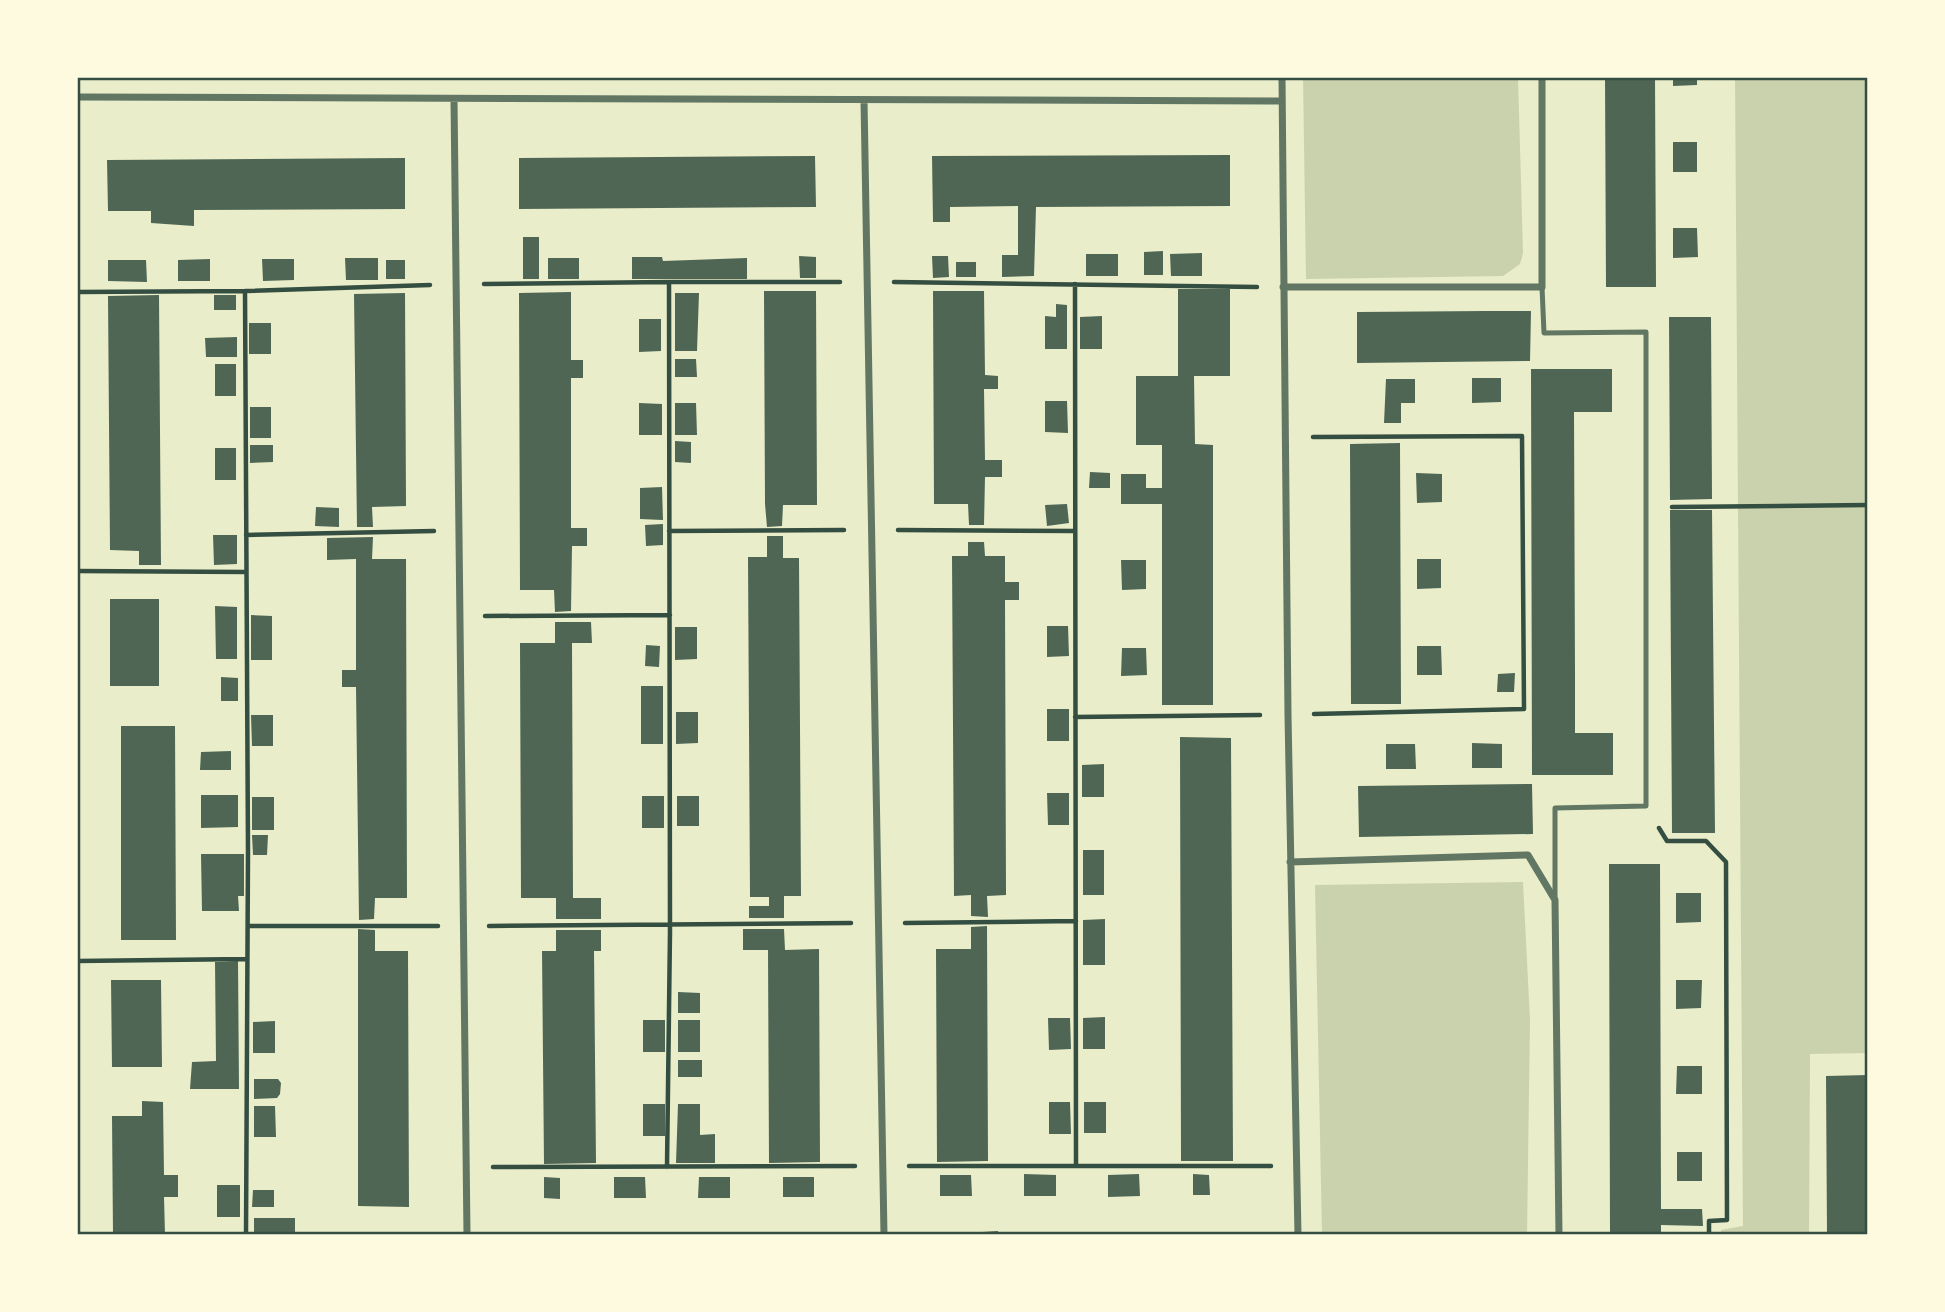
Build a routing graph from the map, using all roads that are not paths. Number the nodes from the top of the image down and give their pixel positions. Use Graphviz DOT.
graph roads {
  1 [pos="1282,77"];
  2 [pos="1542,77"];
  3 [pos="77,97"];
  4 [pos="454,99"];
  5 [pos="864,100"];
  6 [pos="1282,101"];
  7 [pos="1283,287"];
  8 [pos="1542,287"];
  9 [pos="1290,862"];
  10 [pos="1555,900"];
  11 [pos="467,1235"];
  12 [pos="884,1235"];
  13 [pos="1298,1235"];
  14 [pos="1559,1235"];
  1 -- 6 [label="street"];
  2 -- 8 [label="street"];
  3 -- 4 [label="street"];
  4 -- 5 [label="street"];
  4 -- 11 [label="street"];
  5 -- 6 [label="street"];
  5 -- 12 [label="street"];
  6 -- 7 [label="street"];
  7 -- 8 [label="street"];
  7 -- 9 [label="street"];
  8 -- 10 [label="lane"];
  9 -- 10 [label="street"];
  9 -- 13 [label="street"];
  10 -- 14 [label="street"];
}
